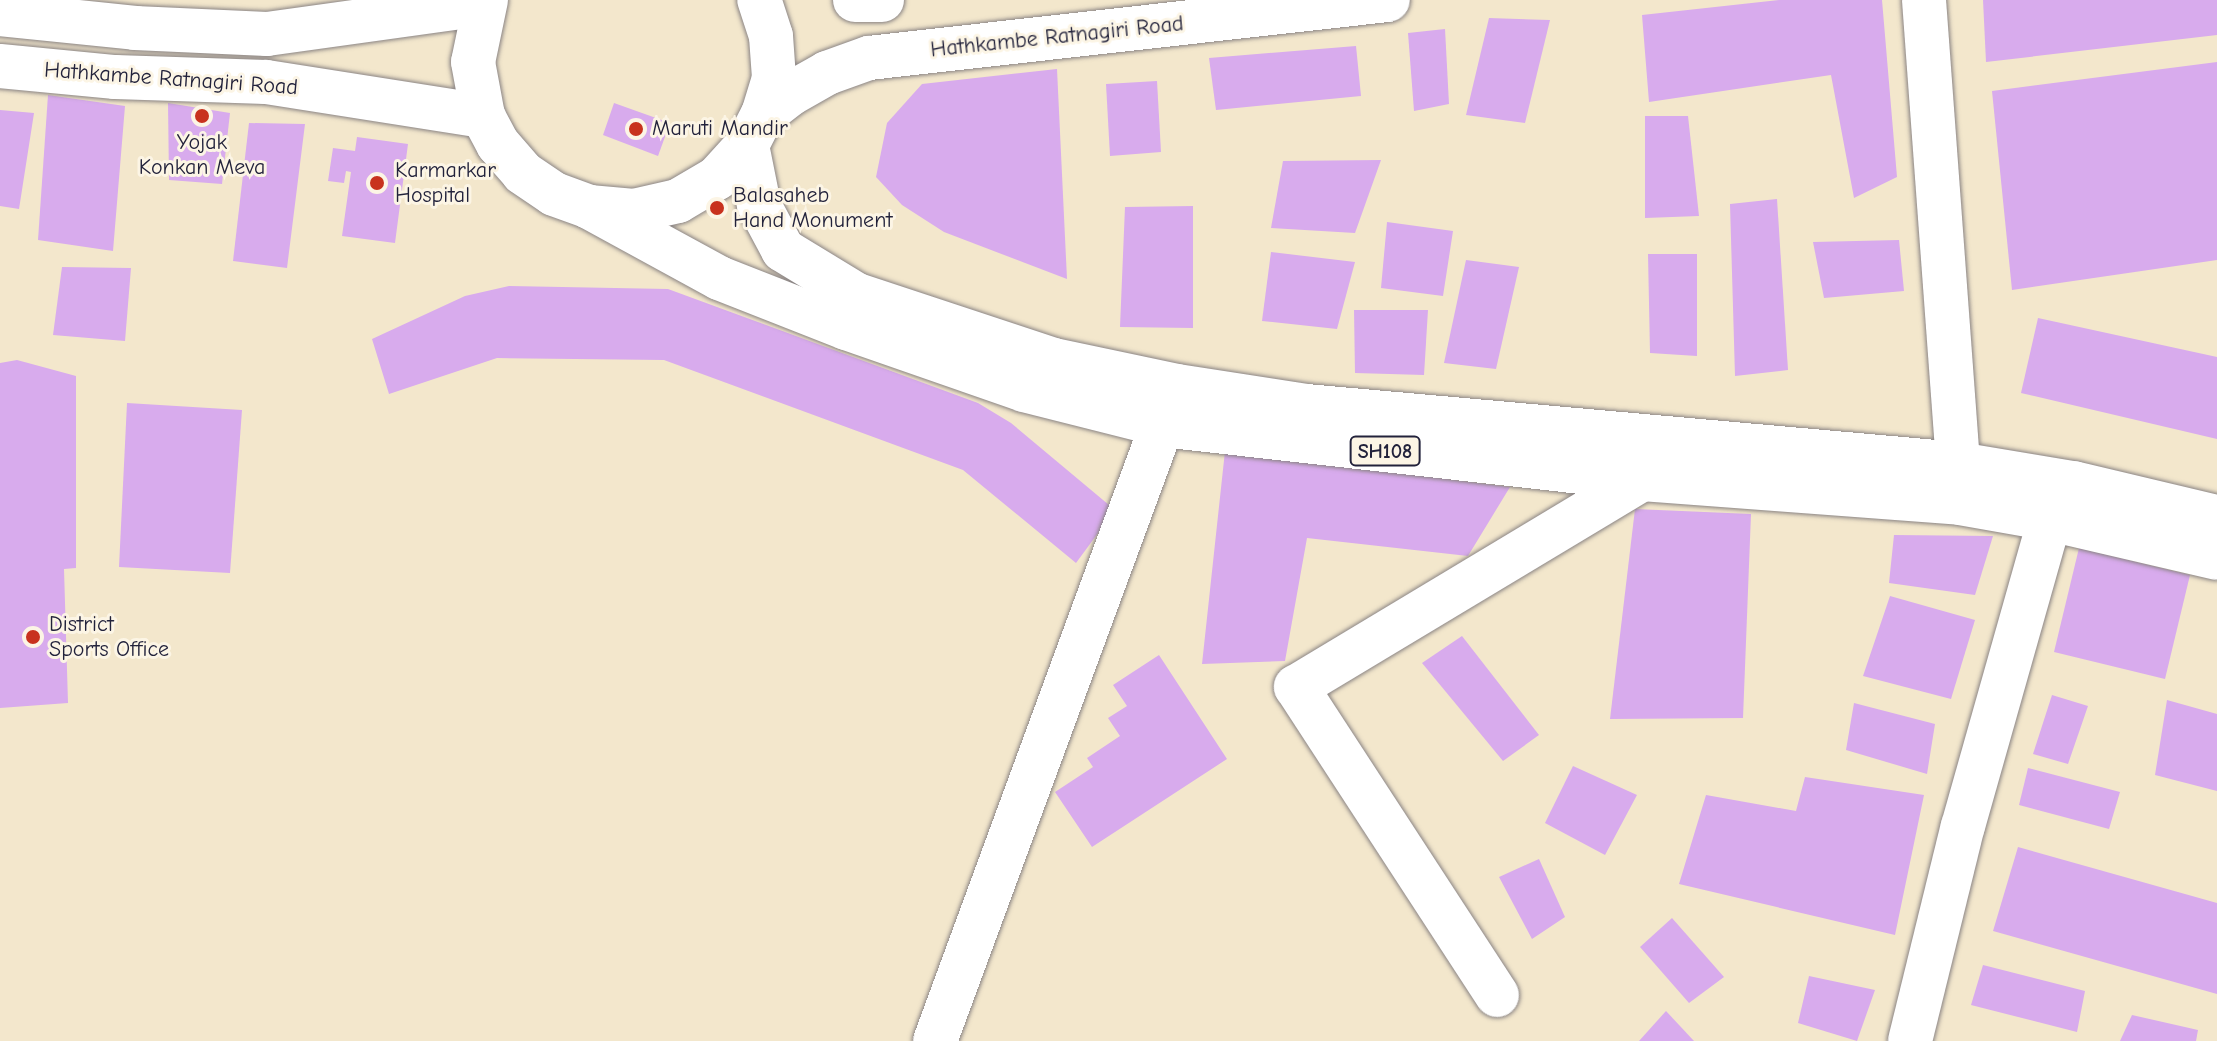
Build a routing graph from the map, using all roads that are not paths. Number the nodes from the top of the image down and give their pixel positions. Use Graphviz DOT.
graph roads {
  1 [pos="759,0"];
  2 [pos="855,0"];
  3 [pos="882,0"];
  4 [pos="1388,0"];
  5 [pos="1924,0"];
  6 [pos="484,2"];
  7 [pos="0,14"];
  8 [pos="0,66"];
  9 [pos="483,116"];
  10 [pos="755,130"];
  11 [pos="589,207"];
  12 [pos="1162,425"];
  13 [pos="1958,464"];
  14 [pos="1642,479"];
  15 [pos="2217,517"];
  16 [pos="2050,519"];
  17 [pos="2217,558"];
  18 [pos="1497,995"];
  19 [pos="935,1041"];
  20 [pos="1910,1041"];
  1 -- 10 [label="main road"];
  2 -- 3 [label="main road"];
  4 -- 10 [label="main road, Hathkambe Ratnagiri Road"];
  5 -- 13 [label="main road"];
  6 -- 7 [label="main road"];
  6 -- 9 [label="main road"];
  8 -- 9 [label="main road, Hathkambe Ratnagiri Road"];
  9 -- 11 [label="main road"];
  10 -- 11 [label="main road"];
  10 -- 13 [label="main road"];
  11 -- 12 [label="main road, SH108"];
  12 -- 14 [label="main road, SH108"];
  12 -- 19 [label="main road"];
  13 -- 15 [label="main road"];
  14 -- 16 [label="main road, SH108"];
  14 -- 18 [label="main road"];
  16 -- 17 [label="main road, SH108"];
  16 -- 20 [label="main road"];
}
